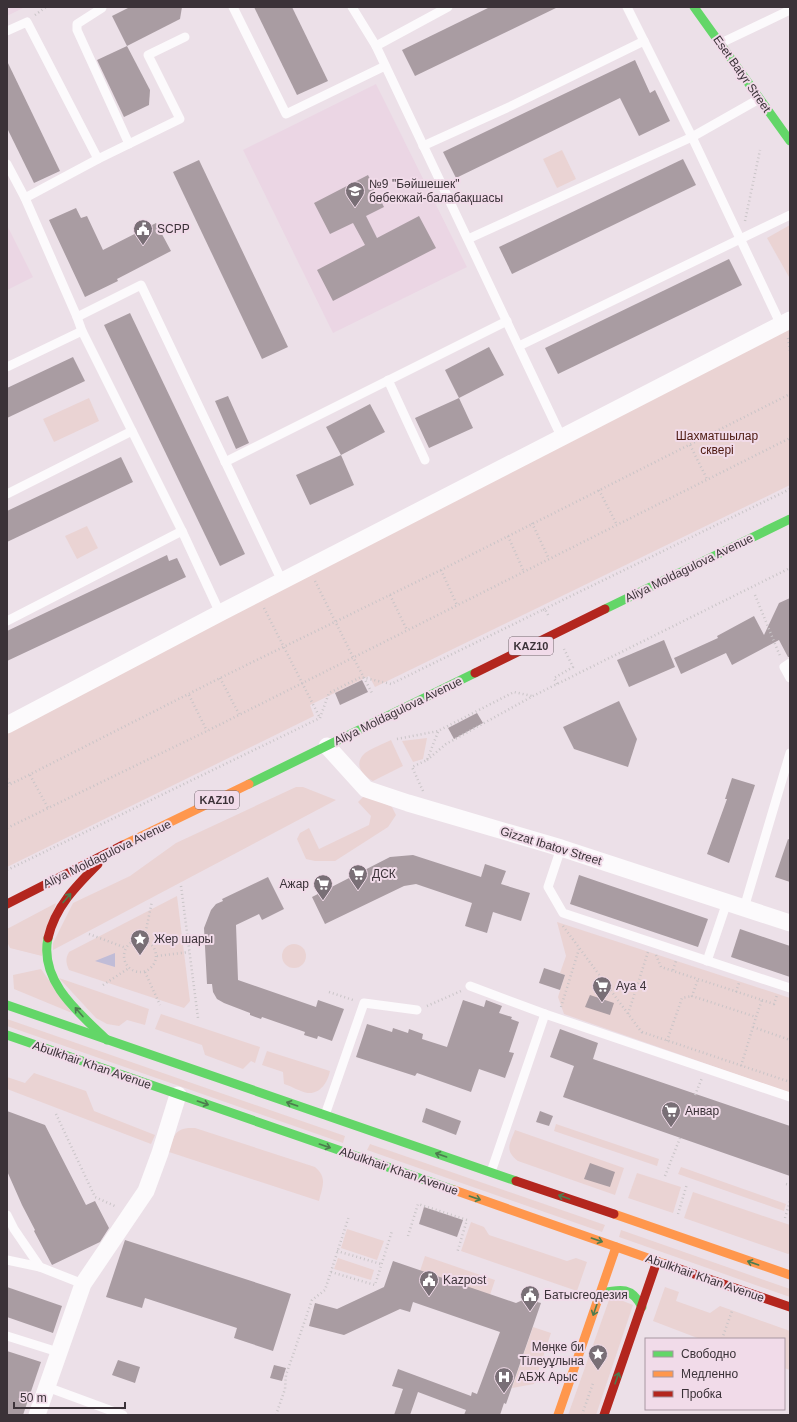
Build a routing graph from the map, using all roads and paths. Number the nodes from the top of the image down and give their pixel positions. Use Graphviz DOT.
graph roads {
  1 [pos="234,7"];
  2 [pos="352,7"];
  3 [pos="448,7"];
  4 [pos="627,7"];
  5 [pos="694,7"];
  6 [pos="102,8"];
  7 [pos="790,10"];
  8 [pos="7,31"];
  9 [pos="185,37"];
  10 [pos="644,41"];
  11 [pos="721,43"];
  12 [pos="376,46"];
  13 [pos="385,66"];
  14 [pos="759,99"];
  15 [pos="692,137"];
  16 [pos="790,141"];
  17 [pos="129,144"];
  18 [pos="423,146"];
  19 [pos="760,150"];
  20 [pos="98,159"];
  21 [pos="7,164"];
  22 [pos="24,198"];
  23 [pos="790,215"];
  24 [pos="468,239"];
  25 [pos="741,239"];
  26 [pos="77,317"];
  27 [pos="507,321"];
  28 [pos="785,322"];
  29 [pos="82,331"];
  30 [pos="519,346"];
  31 [pos="7,367"];
  32 [pos="388,380"];
  33 [pos="790,394"];
  34 [pos="132,431"];
  35 [pos="562,438"];
  36 [pos="790,438"];
  37 [pos="690,445"];
  38 [pos="425,460"];
  39 [pos="225,462"];
  40 [pos="707,479"];
  41 [pos="790,489"];
  42 [pos="599,490"];
  43 [pos="7,494"];
  44 [pos="790,519"];
  45 [pos="532,523"];
  46 [pos="617,525"];
  47 [pos="182,531"];
  48 [pos="508,536"];
  49 [pos="549,559"];
  50 [pos="308,568"];
  51 [pos="790,568"];
  52 [pos="441,570"];
  53 [pos="524,572"];
  54 [pos="282,582"];
  55 [pos="390,595"];
  56 [pos="756,595"];
  57 [pos="458,605"];
  58 [pos="264,608"];
  59 [pos="545,609"];
  60 [pos="220,613"];
  61 [pos="524,618"];
  62 [pos="7,621"];
  63 [pos="335,623"];
  64 [pos="407,630"];
  65 [pos="285,647"];
  66 [pos="353,657"];
  67 [pos="787,665"];
  68 [pos="573,667"];
  69 [pos="220,678"];
  70 [pos="364,678"];
  71 [pos="790,678"];
  72 [pos="302,683"];
  73 [pos="557,684"];
  74 [pos="372,693"];
  75 [pos="189,695"];
  76 [pos="533,696"];
  77 [pos="239,714"];
  78 [pos="320,718"];
  79 [pos="7,725"];
  80 [pos="207,731"];
  81 [pos="438,731"];
  82 [pos="397,739"];
  83 [pos="327,746"];
  84 [pos="790,753"];
  85 [pos="427,760"];
  86 [pos="30,775"];
  87 [pos="7,779"];
  88 [pos="8,785"];
  89 [pos="48,808"];
  90 [pos="430,809"];
  91 [pos="7,828"];
  92 [pos="561,848"];
  93 [pos="107,853"];
  94 [pos="7,870"];
  95 [pos="181,886"];
  96 [pos="152,901"];
  97 [pos="727,902"];
  98 [pos="7,904"];
  99 [pos="744,908"];
  100 [pos="790,923"];
  101 [pos="561,924"];
  102 [pos="88,934"];
  103 [pos="144,940"];
  104 [pos="650,942"];
  105 [pos="126,948"];
  106 [pos="579,948"];
  107 [pos="190,952"];
  108 [pos="157,956"];
  109 [pos="707,961"];
  110 [pos="129,968"];
  111 [pos="673,970"];
  112 [pos="145,972"];
  113 [pos="698,979"];
  114 [pos="780,985"];
  115 [pos="103,986"];
  116 [pos="470,986"];
  117 [pos="790,988"];
  118 [pos="329,992"];
  119 [pos="692,996"];
  120 [pos="762,1000"];
  121 [pos="364,1003"];
  122 [pos="7,1005"];
  123 [pos="160,1005"];
  124 [pos="418,1010"];
  125 [pos="545,1014"];
  126 [pos="628,1014"];
  127 [pos="756,1017"];
  128 [pos="198,1018"];
  129 [pos="558,1018"];
  130 [pos="753,1027"];
  131 [pos="642,1032"];
  132 [pos="7,1035"];
  133 [pos="107,1040"];
  134 [pos="790,1040"];
  135 [pos="667,1041"];
  136 [pos="655,1051"];
  137 [pos="741,1066"];
  138 [pos="706,1068"];
  139 [pos="737,1078"];
  140 [pos="790,1082"];
  141 [pos="178,1095"];
  142 [pos="695,1095"];
  143 [pos="790,1097"];
  144 [pos="56,1114"];
  145 [pos="325,1115"];
  146 [pos="680,1138"];
  147 [pos="491,1172"];
  148 [pos="665,1176"];
  149 [pos="687,1184"];
  150 [pos="786,1184"];
  151 [pos="790,1185"];
  152 [pos="790,1201"];
  153 [pos="678,1214"];
  154 [pos="7,1215"];
  155 [pos="131,1215"];
  156 [pos="349,1216"];
  157 [pos="784,1218"];
  158 [pos="392,1231"];
  159 [pos="408,1236"];
  160 [pos="616,1247"];
  161 [pos="337,1251"];
  162 [pos="457,1253"];
  163 [pos="7,1260"];
  164 [pos="657,1261"];
  165 [pos="382,1264"];
  166 [pos="40,1267"];
  167 [pos="331,1272"];
  168 [pos="790,1275"];
  169 [pos="83,1284"];
  170 [pos="601,1292"];
  171 [pos="642,1307"];
  172 [pos="790,1308"];
  173 [pos="732,1310"];
  174 [pos="7,1336"];
  175 [pos="722,1338"];
  176 [pos="58,1352"];
  177 [pos="589,1381"];
  178 [pos="593,1383"];
  179 [pos="598,1384"];
  180 [pos="46,1387"];
  181 [pos="37,1415"];
  182 [pos="123,1415"];
  183 [pos="276,1415"];
  184 [pos="558,1415"];
  185 [pos="582,1415"];
  186 [pos="606,1415"];
  1 -- 13 [label="lane"];
  2 -- 12 [label="lane"];
  3 -- 12 [label="lane"];
  4 -- 10 [label="lane"];
  5 -- 11 [label="main road, Eset Batyr Street"];
  6 -- 17 [label="lane"];
  7 -- 11 [label="lane"];
  8 -- 20 [label="lane"];
  9 -- 17 [label="lane"];
  10 -- 15 [label="lane"];
  10 -- 18 [label="lane"];
  11 -- 14 [label="main road, Eset Batyr Street"];
  12 -- 13 [label="lane"];
  13 -- 18 [label="lane"];
  14 -- 15 [label="lane"];
  14 -- 16 [label="main road, Eset Batyr Street"];
  15 -- 24 [label="lane"];
  15 -- 25 [label="lane"];
  17 -- 20 [label="lane"];
  18 -- 24 [label="lane"];
  19 -- 25 [label="path"];
  20 -- 22 [label="lane"];
  21 -- 22 [label="lane"];
  22 -- 26 [label="lane"];
  23 -- 25 [label="lane"];
  24 -- 27 [label="lane"];
  25 -- 28 [label="lane"];
  25 -- 30 [label="lane"];
  26 -- 29 [label="lane"];
  26 -- 39 [label="lane"];
  27 -- 30 [label="lane"];
  27 -- 32 [label="lane"];
  28 -- 35 [label="street"];
  29 -- 31 [label="lane"];
  29 -- 34 [label="lane"];
  30 -- 35 [label="lane"];
  32 -- 38 [label="lane"];
  32 -- 39 [label="lane"];
  33 -- 37 [label="path"];
  34 -- 43 [label="lane"];
  34 -- 47 [label="lane"];
  35 -- 50 [label="street"];
  36 -- 40 [label="path"];
  37 -- 40 [label="path"];
  37 -- 42 [label="path"];
  39 -- 54 [label="lane"];
  40 -- 46 [label="path"];
  41 -- 61 [label="path"];
  42 -- 45 [label="path"];
  42 -- 46 [label="path"];
  44 -- 83 [label="main road, Aliya Moldagulova Avenue / KAZ10"];
  45 -- 48 [label="path"];
  45 -- 49 [label="path"];
  46 -- 49 [label="path"];
  47 -- 60 [label="lane"];
  47 -- 62 [label="lane"];
  48 -- 52 [label="path"];
  48 -- 53 [label="path"];
  49 -- 53 [label="path"];
  50 -- 54 [label="street"];
  50 -- 63 [label="path"];
  51 -- 73 [label="path"];
  52 -- 55 [label="path"];
  52 -- 57 [label="path"];
  53 -- 57 [label="path"];
  54 -- 60 [label="street"];
  55 -- 63 [label="path"];
  55 -- 64 [label="path"];
  56 -- 67 [label="path"];
  57 -- 64 [label="path"];
  58 -- 65 [label="path"];
  59 -- 61 [label="path"];
  60 -- 79 [label="street"];
  61 -- 70 [label="path"];
  63 -- 65 [label="path"];
  63 -- 66 [label="path"];
  64 -- 66 [label="path"];
  65 -- 69 [label="path"];
  65 -- 72 [label="path"];
  66 -- 70 [label="path"];
  66 -- 72 [label="path"];
  67 -- 71 [label="lane"];
  68 -- 73 [label="path"];
  69 -- 75 [label="path"];
  69 -- 77 [label="path"];
  70 -- 74 [label="path"];
  70 -- 78 [label="path"];
  72 -- 77 [label="path"];
  72 -- 78 [label="path"];
  73 -- 76 [label="path"];
  75 -- 80 [label="path"];
  75 -- 86 [label="path"];
  76 -- 81 [label="path"];
  76 -- 85 [label="path"];
  77 -- 80 [label="path"];
  78 -- 94 [label="path"];
  80 -- 89 [label="path"];
  81 -- 82 [label="path"];
  81 -- 85 [label="path"];
  83 -- 90 [label="street, Gizzat Ibatov Street"];
  83 -- 93 [label="main road, Aliya Moldagulova Avenue / KAZ10"];
  84 -- 99 [label="lane"];
  85 -- 90 [label="path"];
  86 -- 88 [label="path"];
  86 -- 89 [label="path"];
  87 -- 88 [label="path"];
  89 -- 91 [label="path"];
  90 -- 92 [label="street, Gizzat Ibatov Street"];
  92 -- 97 [label="street, Gizzat Ibatov Street"];
  92 -- 104 [label="lane"];
  93 -- 98 [label="main road, Aliya Moldagulova Avenue / KAZ10"];
  133 -- 93 [label="main road, one-way"];
  95 -- 107 [label="path"];
  96 -- 103 [label="path"];
  97 -- 99 [label="street, Gizzat Ibatov Street"];
  97 -- 109 [label="lane"];
  99 -- 100 [label="street, Gizzat Ibatov Street"];
  101 -- 106 [label="path"];
  102 -- 105 [label="path"];
  103 -- 105 [label="path"];
  103 -- 108 [label="path"];
  104 -- 109 [label="lane"];
  104 -- 126 [label="path"];
  105 -- 110 [label="path"];
  106 -- 126 [label="path"];
  106 -- 129 [label="path"];
  107 -- 108 [label="path"];
  107 -- 128 [label="path"];
  108 -- 112 [label="path"];
  109 -- 114 [label="lane"];
  110 -- 112 [label="path"];
  110 -- 115 [label="path"];
  111 -- 113 [label="path"];
  112 -- 123 [label="path"];
  113 -- 119 [label="path"];
  113 -- 120 [label="path"];
  114 -- 117 [label="lane"];
  114 -- 120 [label="path"];
  116 -- 124 [label="path"];
  116 -- 125 [label="lane"];
  118 -- 121 [label="path"];
  119 -- 127 [label="path"];
  119 -- 135 [label="path"];
  120 -- 127 [label="path"];
  121 -- 124 [label="lane"];
  121 -- 145 [label="lane"];
  122 -- 133 [label="main road"];
  125 -- 129 [label="lane"];
  125 -- 147 [label="lane"];
  126 -- 131 [label="path"];
  127 -- 130 [label="path"];
  129 -- 136 [label="lane"];
  130 -- 134 [label="path"];
  130 -- 137 [label="path"];
  131 -- 135 [label="path"];
  131 -- 136 [label="path"];
  132 -- 141 [label="main road, Abulkhair Khan Avenue"];
  145 -- 133 [label="main road, one-way"];
  135 -- 137 [label="path"];
  136 -- 138 [label="lane"];
  137 -- 139 [label="path"];
  137 -- 140 [label="path"];
  138 -- 139 [label="lane"];
  138 -- 142 [label="path"];
  139 -- 143 [label="lane"];
  141 -- 155 [label="street"];
  141 -- 160 [label="main road, Abulkhair Khan Avenue, one-way"];
  144 -- 155 [label="path"];
  147 -- 145 [label="main road, one-way"];
  146 -- 148 [label="path"];
  168 -- 147 [label="main road, one-way"];
  149 -- 153 [label="path"];
  150 -- 151 [label="path"];
  152 -- 157 [label="path"];
  154 -- 166 [label="lane"];
  155 -- 169 [label="street"];
  156 -- 161 [label="path"];
  158 -- 165 [label="path"];
  159 -- 162 [label="path"];
  160 -- 164 [label="main road, Abulkhair Khan Avenue"];
  160 -- 170 [label="main road"];
  161 -- 165 [label="path"];
  161 -- 167 [label="path"];
  163 -- 166 [label="lane"];
  164 -- 171 [label="main road"];
  164 -- 172 [label="main road, Abulkhair Khan Avenue"];
  165 -- 167 [label="path"];
  166 -- 169 [label="lane"];
  167 -- 183 [label="path"];
  169 -- 176 [label="street"];
  170 -- 171 [label="main road"];
  170 -- 184 [label="main road, one-way"];
  186 -- 171 [label="main road, one-way"];
  173 -- 175 [label="path"];
  174 -- 176 [label="lane"];
  176 -- 180 [label="street"];
  177 -- 178 [label="path"];
  178 -- 179 [label="path"];
  178 -- 185 [label="path"];
  180 -- 181 [label="street"];
  180 -- 182 [label="lane"];
}
